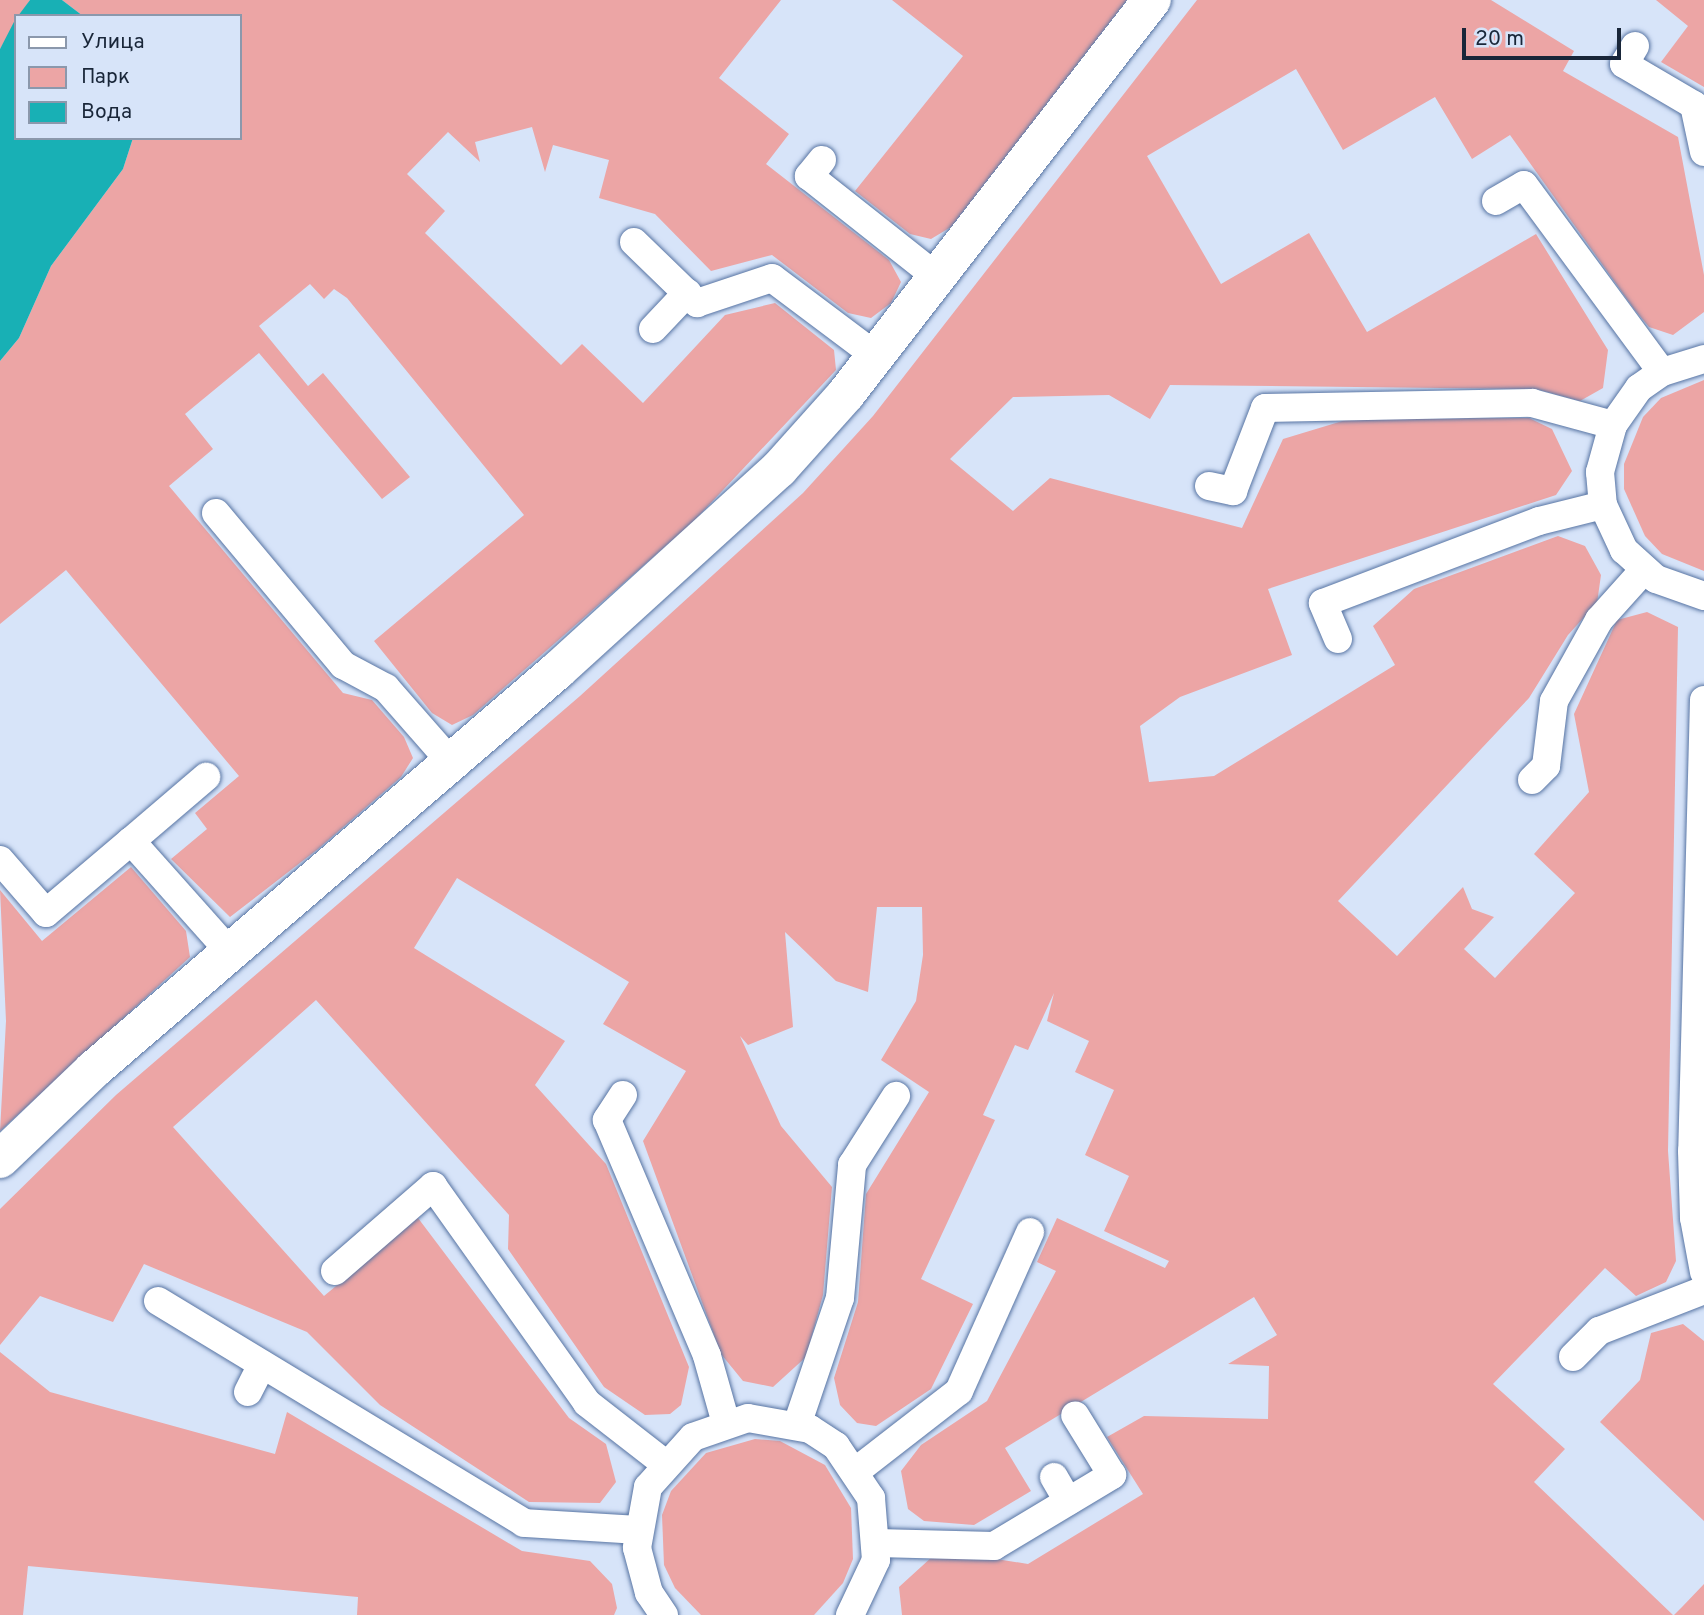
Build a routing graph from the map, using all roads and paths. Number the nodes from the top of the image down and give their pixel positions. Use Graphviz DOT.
graph roads {
  1 [pos="1152,0"];
  2 [pos="1635,46"];
  3 [pos="1704,152"];
  4 [pos="822,160"];
  5 [pos="1496,201"];
  6 [pos="634,242"];
  7 [pos="938,278"];
  8 [pos="687,293"];
  9 [pos="653,330"];
  10 [pos="876,356"];
  11 [pos="1704,359"];
  12 [pos="1662,372"];
  13 [pos="1613,425"];
  14 [pos="1209,485"];
  15 [pos="1603,505"];
  16 [pos="216,513"];
  17 [pos="1643,571"];
  18 [pos="1704,596"];
  19 [pos="1338,639"];
  20 [pos="1704,700"];
  21 [pos="451,762"];
  22 [pos="206,777"];
  23 [pos="1532,780"];
  24 [pos="1703,789"];
  25 [pos="131,841"];
  26 [pos="0,860"];
  27 [pos="230,952"];
  28 [pos="623,1095"];
  29 [pos="896,1096"];
  30 [pos="0,1159"];
  31 [pos="1030,1233"];
  32 [pos="335,1270"];
  33 [pos="1704,1272"];
  34 [pos="1704,1290"];
  35 [pos="158,1301"];
  36 [pos="1573,1357"];
  37 [pos="262,1364"];
  38 [pos="248,1392"];
  39 [pos="1075,1415"];
  40 [pos="726,1423"];
  41 [pos="797,1425"];
  42 [pos="664,1463"];
  43 [pos="856,1471"];
  44 [pos="638,1530"];
  45 [pos="877,1543"];
  46 [pos="857,1613"];
  47 [pos="664,1615"];
  1 -- 7 [label="street"];
  2 -- 3 [label="lane"];
  4 -- 7 [label="lane"];
  5 -- 12 [label="lane"];
  6 -- 8 [label="lane"];
  7 -- 10 [label="street"];
  8 -- 9 [label="lane"];
  8 -- 10 [label="lane"];
  10 -- 21 [label="street"];
  11 -- 12 [label="lane"];
  12 -- 13 [label="lane"];
  13 -- 14 [label="lane"];
  13 -- 15 [label="lane"];
  15 -- 17 [label="lane"];
  15 -- 19 [label="lane"];
  16 -- 21 [label="lane"];
  17 -- 18 [label="lane"];
  17 -- 23 [label="lane"];
  20 -- 24 [label="lane"];
  21 -- 27 [label="street"];
  22 -- 25 [label="lane"];
  24 -- 33 [label="lane"];
  25 -- 26 [label="lane"];
  25 -- 27 [label="lane"];
  27 -- 30 [label="street"];
  28 -- 40 [label="lane"];
  29 -- 41 [label="lane"];
  31 -- 43 [label="lane"];
  32 -- 42 [label="lane"];
  34 -- 36 [label="lane"];
  35 -- 37 [label="lane"];
  37 -- 38 [label="lane"];
  37 -- 44 [label="lane"];
  39 -- 45 [label="lane"];
  40 -- 41 [label="lane"];
  40 -- 42 [label="lane"];
  41 -- 43 [label="lane"];
  42 -- 44 [label="lane"];
  43 -- 45 [label="lane"];
  44 -- 47 [label="lane"];
  45 -- 46 [label="lane"];
}
